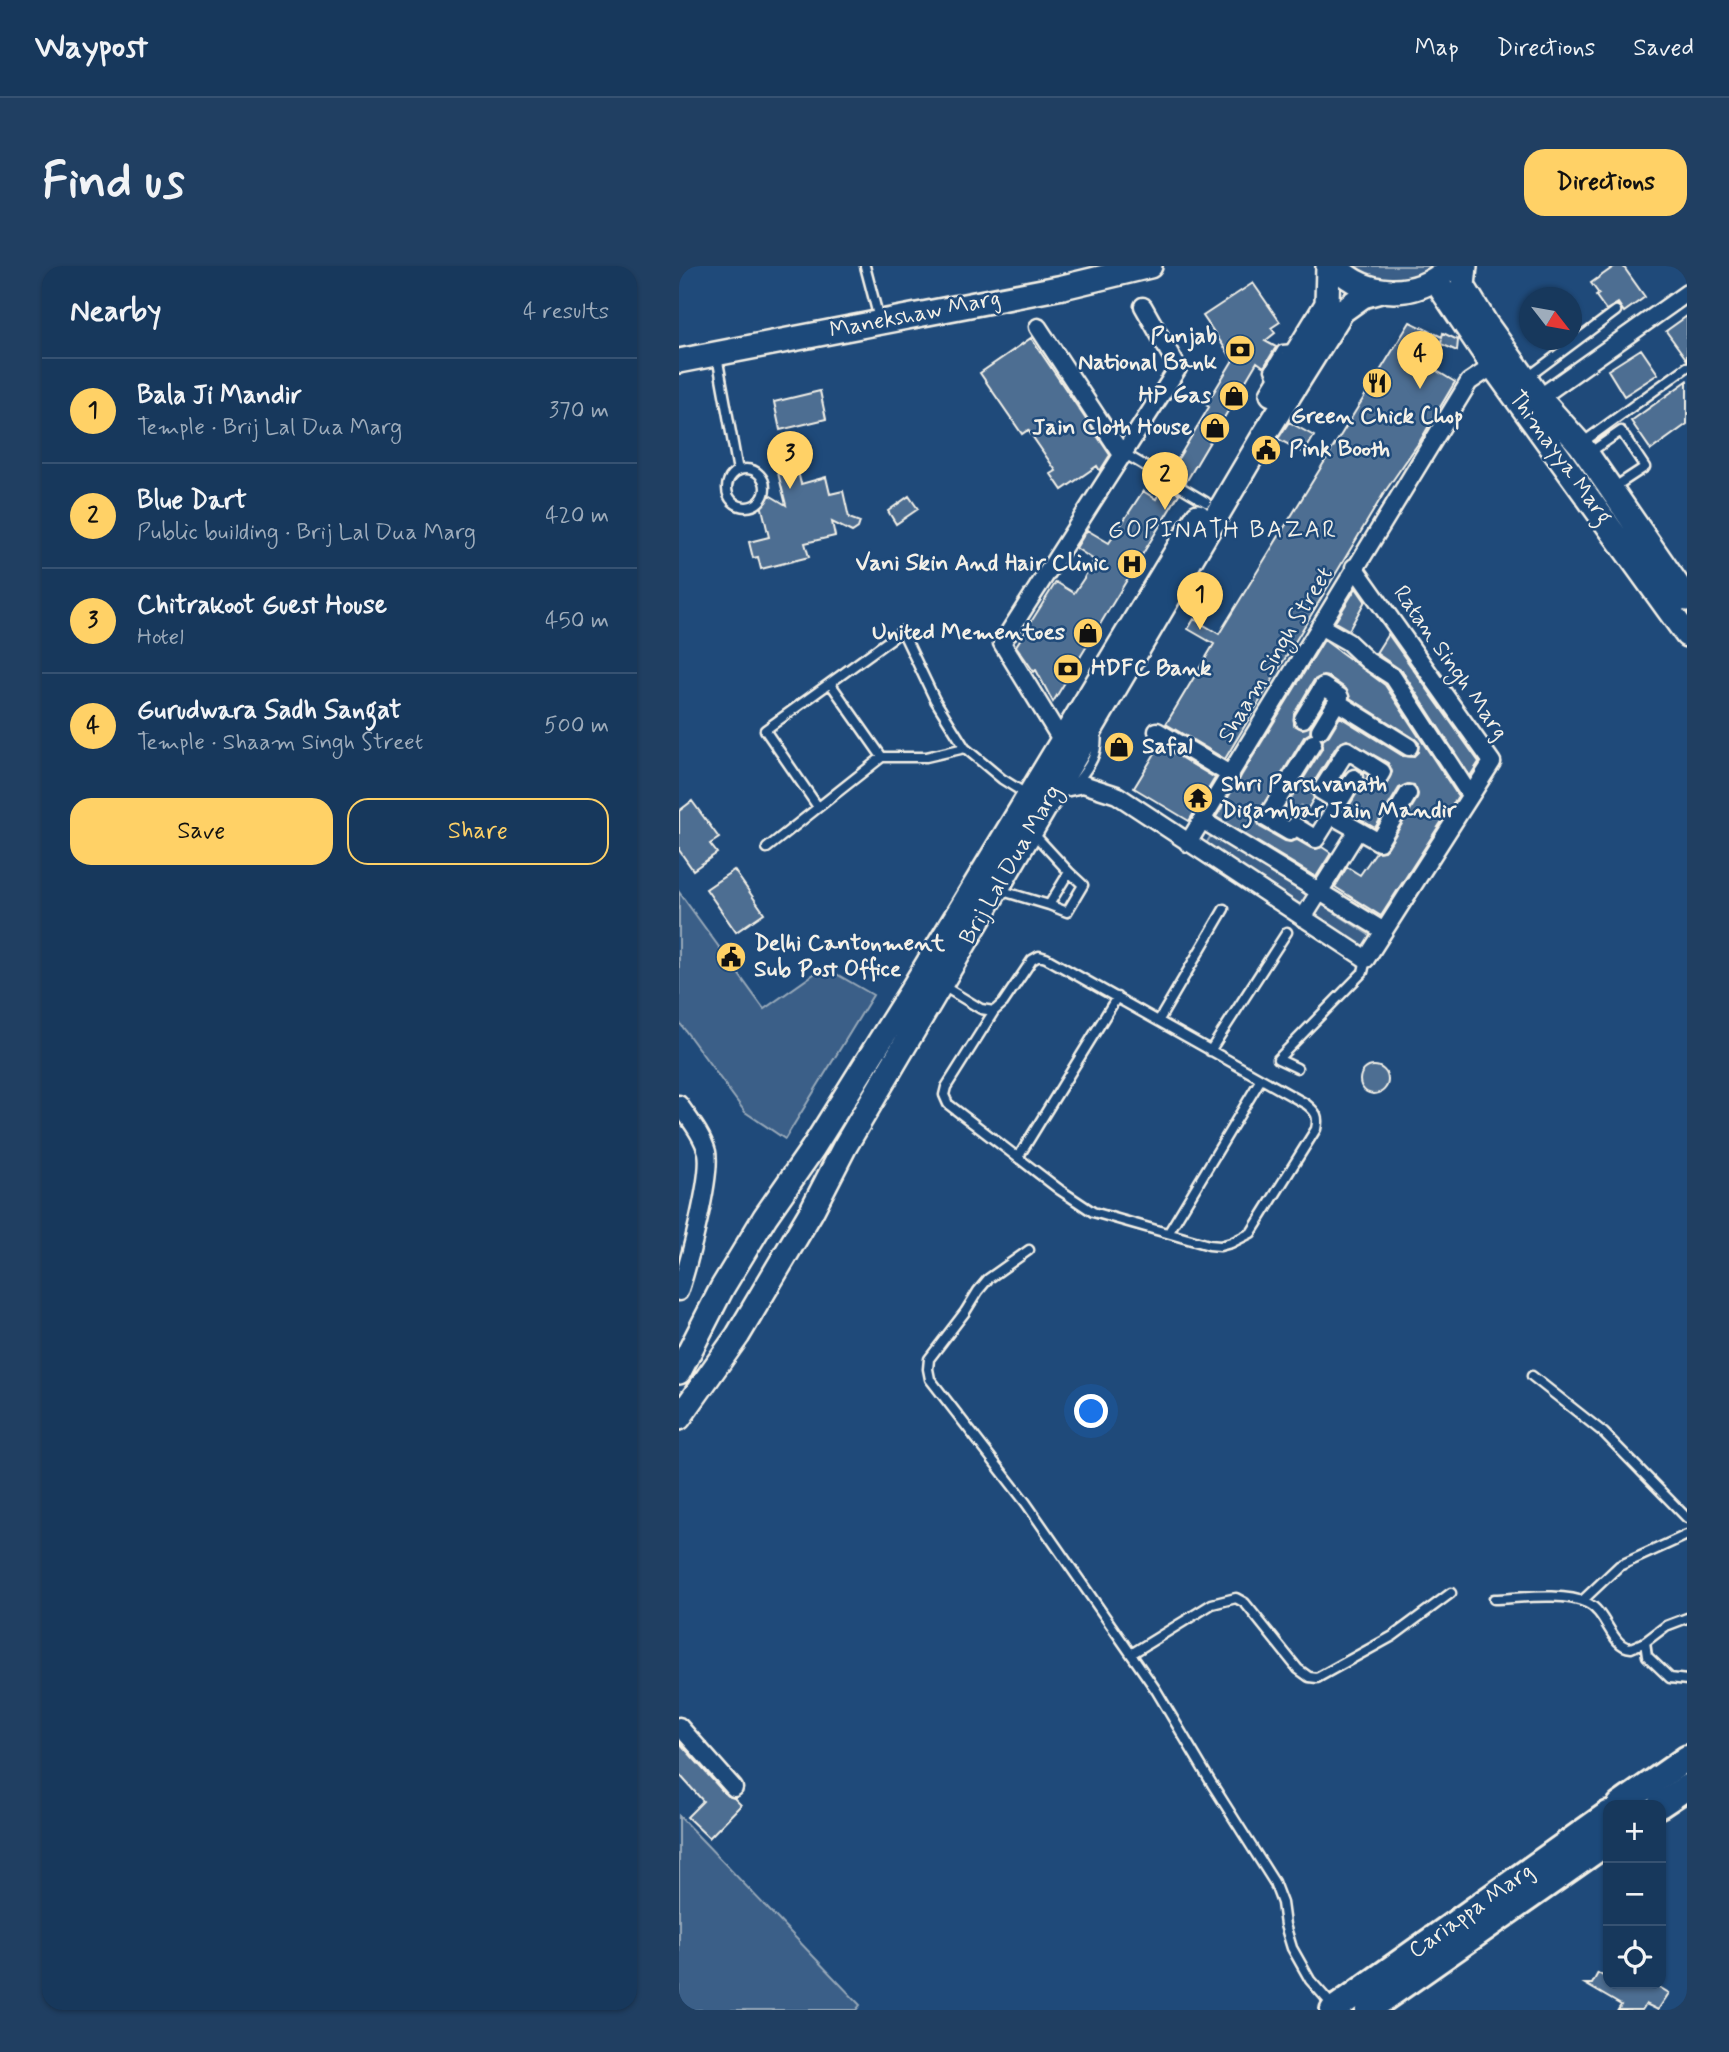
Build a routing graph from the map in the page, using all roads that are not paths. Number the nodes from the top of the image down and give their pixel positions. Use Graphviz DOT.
graph roads {
  1 [pos="865,266"];
  2 [pos="1150,266"];
  3 [pos="1328,266"];
  4 [pos="1335,266"];
  5 [pos="1465,266"];
  6 [pos="1444,273"];
  7 [pos="1381,291"];
  8 [pos="1687,293"];
  9 [pos="1143,306"];
  10 [pos="1334,307"];
  11 [pos="1616,311"];
  12 [pos="880,322"];
  13 [pos="1038,327"];
  14 [pos="717,353"];
  15 [pos="679,361"];
  16 [pos="1493,366"];
  17 [pos="1687,368"];
  18 [pos="1526,379"];
  19 [pos="1539,398"];
  20 [pos="1584,449"];
  21 [pos="1124,455"];
  22 [pos="738,471"];
  23 [pos="1611,490"];
  24 [pos="1206,502"];
  25 [pos="1355,568"];
  26 [pos="1687,599"];
  27 [pos="1320,626"];
  28 [pos="1687,635"];
  29 [pos="830,683"];
  30 [pos="1342,695"];
  31 [pos="1303,719"];
  32 [pos="1157,731"];
  33 [pos="1062,741"];
  34 [pos="1409,747"];
  35 [pos="965,748"];
  36 [pos="882,757"];
  37 [pos="1231,775"];
  38 [pos="1354,778"];
  39 [pos="1376,782"];
  40 [pos="1066,787"];
  41 [pos="1408,794"];
  42 [pos="1470,795"];
  43 [pos="1029,796"];
  44 [pos="818,807"];
  45 [pos="1335,808"];
  46 [pos="1202,820"];
  47 [pos="1358,830"];
  48 [pos="1031,831"];
  49 [pos="1188,843"];
  50 [pos="767,848"];
  51 [pos="1069,872"];
  52 [pos="997,890"];
  53 [pos="1320,891"];
  54 [pos="1049,905"];
  55 [pos="1224,909"];
  56 [pos="1303,918"];
  57 [pos="1384,931"];
  58 [pos="1287,932"];
  59 [pos="1366,959"];
  60 [pos="941,984"];
  61 [pos="1117,997"];
  62 [pos="994,1011"];
  63 [pos="1159,1020"];
  64 [pos="1210,1051"];
  65 [pos="1297,1068"];
  66 [pos="1261,1079"];
  67 [pos="679,1104"];
  68 [pos="1019,1156"];
  69 [pos="1169,1232"];
  70 [pos="1029,1250"];
  71 [pos="679,1292"];
  72 [pos="679,1372"];
  73 [pos="1532,1376"];
  74 [pos="679,1418"];
  75 [pos="1687,1518"];
  76 [pos="1687,1535"];
  77 [pos="1451,1593"];
  78 [pos="1494,1599"];
  79 [pos="1582,1601"];
  80 [pos="1687,1618"];
  81 [pos="1645,1642"];
  82 [pos="1131,1654"];
  83 [pos="1687,1680"];
  84 [pos="679,1726"];
  85 [pos="1687,1758"];
  86 [pos="734,1787"];
  87 [pos="1687,1787"];
  88 [pos="1627,1800"];
  89 [pos="1666,1801"];
  90 [pos="1603,1818"];
  91 [pos="1603,1846"];
  92 [pos="1335,2009"];
  93 [pos="1368,2010"];
  1 -- 12 [label="lane"];
  2 -- 12 [label="street, Manekshaw Marg"];
  3 -- 10 [label="street"];
  4 -- 7 [label="street"];
  5 -- 18 [label="street, Thimayya Marg"];
  6 -- 7 [label="street"];
  6 -- 16 [label="street, Thimayya Marg"];
  7 -- 10 [label="street"];
  8 -- 19 [label="street"];
  9 -- 21 [label="street"];
  10 -- 24 [label="street, Brij Lal Dua Marg"];
  10 -- 40 [label="street, Brij Lal Dua Marg"];
  11 -- 18 [label="lane"];
  12 -- 14 [label="street, Manekshaw Marg"];
  13 -- 21 [label="street"];
  14 -- 15 [label="street, Manekshaw Marg"];
  14 -- 22 [label="lane"];
  16 -- 25 [label="street, Shaam Singh Street"];
  16 -- 28 [label="street, Thimayya Marg"];
  17 -- 20 [label="lane"];
  18 -- 19 [label="street, Thimayya Marg"];
  19 -- 20 [label="street, Thimayya Marg"];
  20 -- 23 [label="street, Thimayya Marg"];
  20 -- 23 [label="lane"];
  21 -- 24 [label="lane"];
  21 -- 33 [label="street"];
  22 -- 22 [label="lane"];
  23 -- 26 [label="street, Thimayya Marg"];
  24 -- 33 [label="street, Brij Lal Dua Marg"];
  25 -- 27 [label="street, Shaam Singh Street"];
  25 -- 42 [label="street, Ratan Singh Marg"];
  27 -- 37 [label="street, Shaam Singh Street"];
  27 -- 42 [label="street"];
  29 -- 35 [label="lane"];
  29 -- 36 [label="lane"];
  29 -- 44 [label="lane"];
  30 -- 31 [label="street"];
  30 -- 34 [label="street"];
  30 -- 45 [label="street"];
  32 -- 37 [label="street"];
  33 -- 43 [label="street, Brij Lal Dua Marg"];
  35 -- 36 [label="lane"];
  35 -- 43 [label="lane"];
  36 -- 44 [label="lane"];
  37 -- 46 [label="street, Shaam Singh Street"];
  38 -- 45 [label="street"];
  39 -- 45 [label="street"];
  40 -- 48 [label="street, Brij Lal Dua Marg"];
  40 -- 49 [label="street"];
  41 -- 47 [label="street"];
  42 -- 57 [label="street, Ratan Singh Marg"];
  43 -- 72 [label="street, Brij Lal Dua Marg"];
  44 -- 50 [label="lane"];
  45 -- 47 [label="street"];
  46 -- 49 [label="street, Shaam Singh Street"];
  46 -- 53 [label="street"];
  47 -- 53 [label="street"];
  48 -- 51 [label="lane"];
  48 -- 52 [label="street, Brij Lal Dua Marg"];
  49 -- 56 [label="street"];
  51 -- 54 [label="lane"];
  51 -- 54 [label="lane"];
  52 -- 54 [label="lane"];
  52 -- 60 [label="street, Brij Lal Dua Marg"];
  53 -- 56 [label="street"];
  53 -- 57 [label="street"];
  55 -- 63 [label="lane"];
  56 -- 59 [label="street"];
  57 -- 59 [label="street, Ratan Singh Marg"];
  58 -- 64 [label="lane"];
  59 -- 65 [label="lane"];
  60 -- 62 [label="lane"];
  60 -- 74 [label="street, Brij Lal Dua Marg"];
  61 -- 62 [label="lane"];
  61 -- 63 [label="lane"];
  61 -- 68 [label="lane"];
  62 -- 68 [label="lane"];
  63 -- 64 [label="lane"];
  64 -- 66 [label="lane"];
  66 -- 69 [label="lane"];
  66 -- 69 [label="lane"];
  67 -- 71 [label="street"];
  68 -- 69 [label="lane"];
  70 -- 82 [label="lane"];
  73 -- 75 [label="lane"];
  76 -- 79 [label="lane"];
  77 -- 82 [label="lane"];
  78 -- 79 [label="lane"];
  79 -- 81 [label="lane"];
  80 -- 81 [label="lane"];
  81 -- 83 [label="lane"];
  82 -- 92 [label="lane"];
  84 -- 86 [label="street"];
  85 -- 88 [label="main road"];
  87 -- 89 [label="main road"];
  90 -- 92 [label="main road, Cariappa Marg"];
  91 -- 93 [label="main road, Cariappa Marg"];
}
